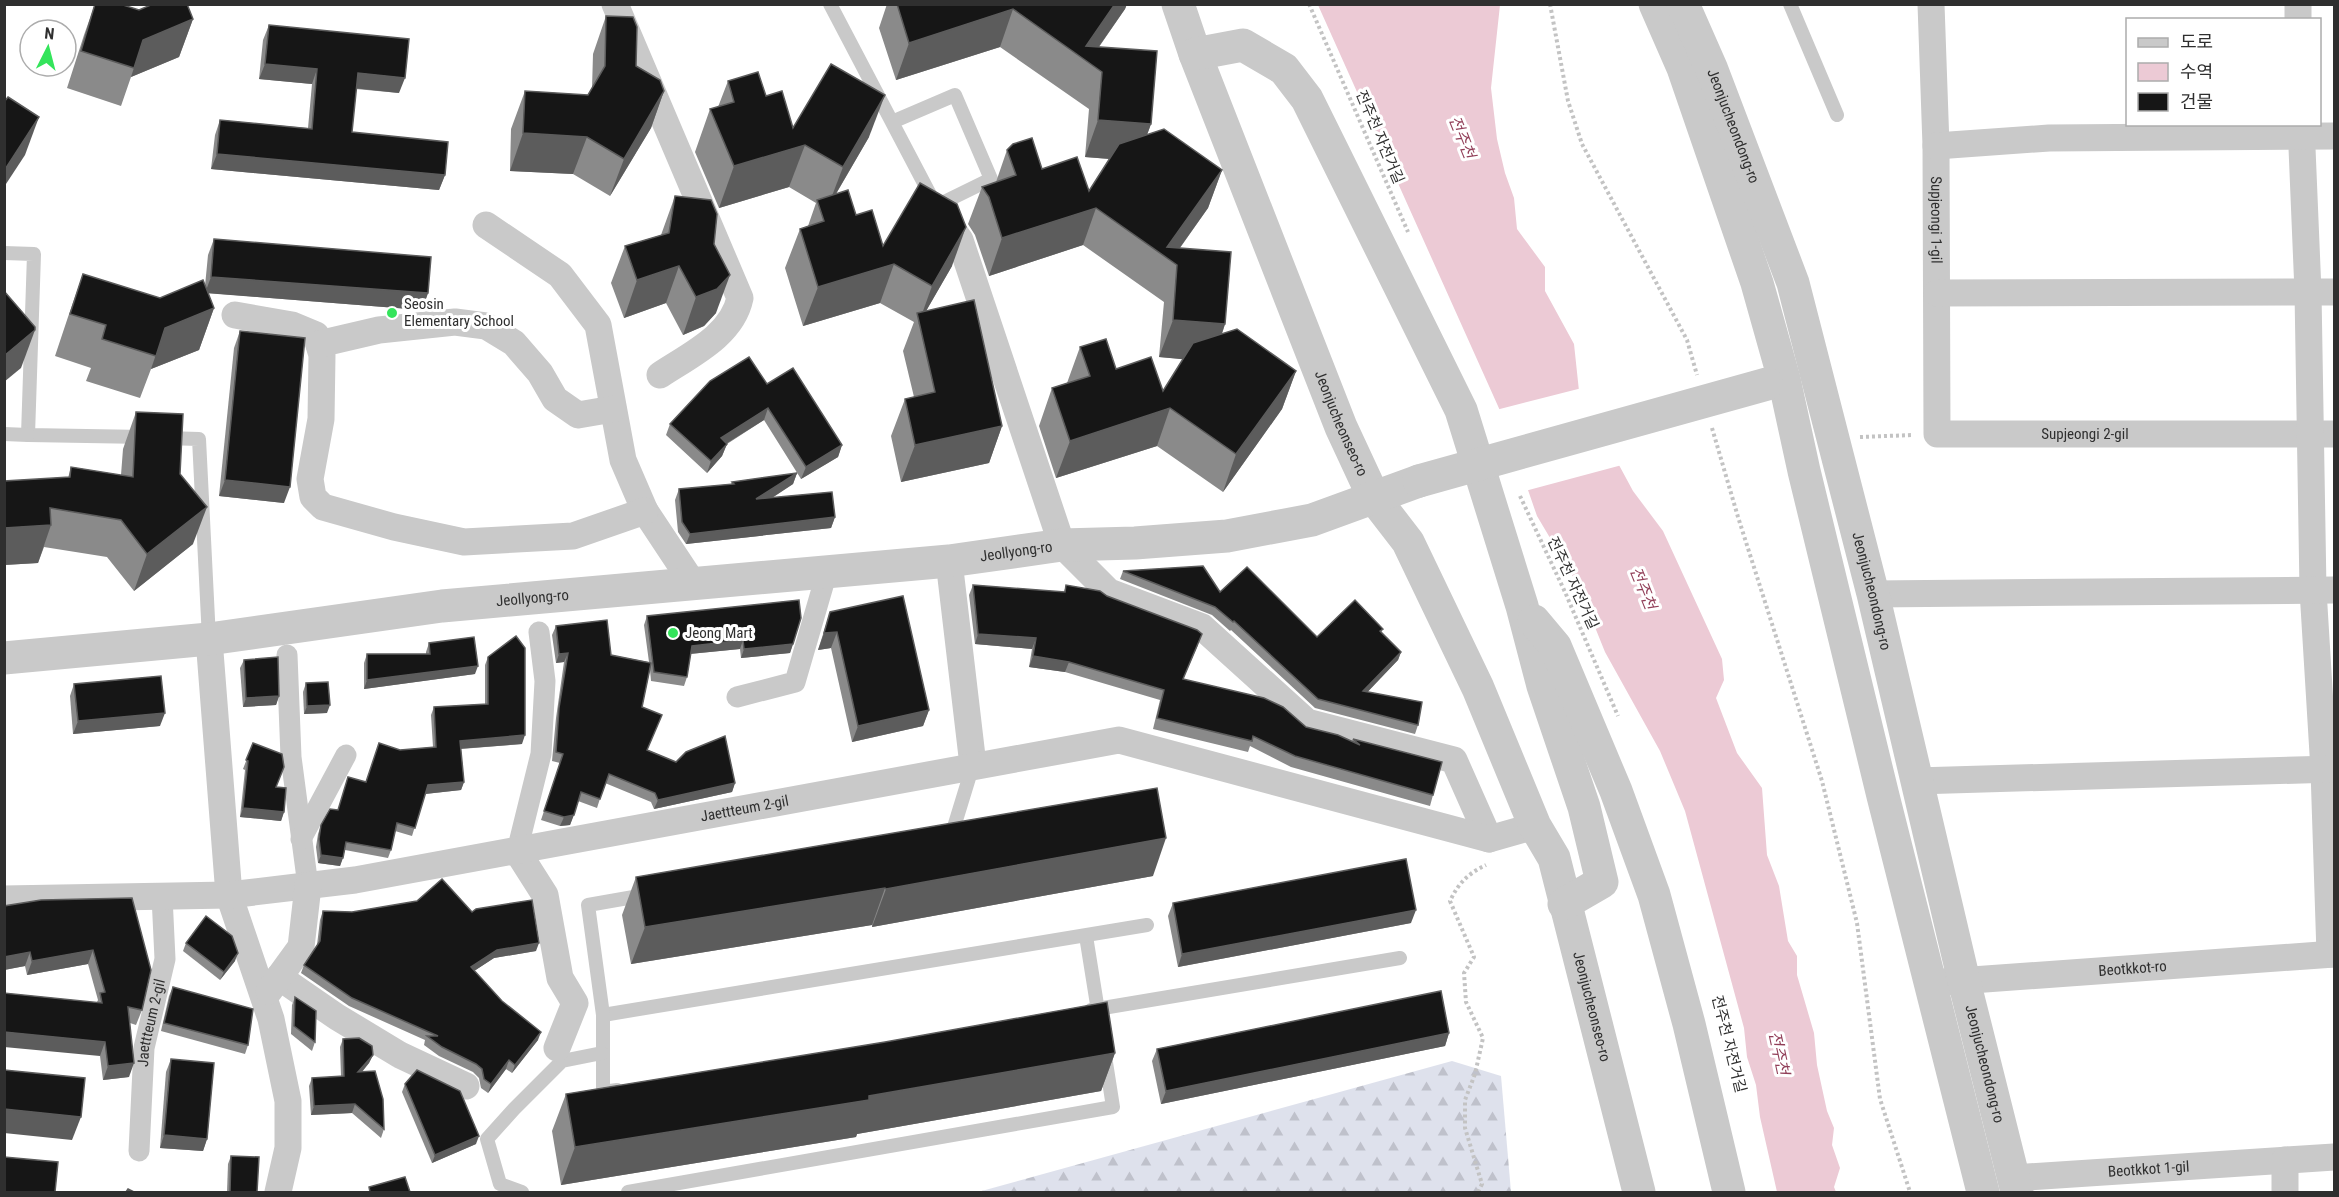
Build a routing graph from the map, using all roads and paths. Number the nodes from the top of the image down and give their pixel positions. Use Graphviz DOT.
graph roads {
  1 [pos="615,4"];
  2 [pos="830,4"];
  3 [pos="1178,4"];
  4 [pos="1309,4"];
  5 [pos="1550,4"];
  6 [pos="1655,4"];
  7 [pos="1683,4"];
  8 [pos="1790,4"];
  9 [pos="1930,4"];
  10 [pos="1195,54"];
  11 [pos="1837,115"];
  12 [pos="892,122"];
  13 [pos="2302,131"];
  14 [pos="2334,136"];
  15 [pos="1936,146"];
  16 [pos="936,206"];
  17 [pos="486,225"];
  18 [pos="1410,239"];
  19 [pos="4,253"];
  20 [pos="2321,292"];
  21 [pos="1938,293"];
  22 [pos="235,315"];
  23 [pos="319,344"];
  24 [pos="1815,370"];
  25 [pos="660,375"];
  26 [pos="1775,381"];
  27 [pos="1700,384"];
  28 [pos="613,409"];
  29 [pos="1709,417"];
  30 [pos="4,434"];
  31 [pos="1937,434"];
  32 [pos="28,435"];
  33 [pos="2323,435"];
  34 [pos="1857,437"];
  35 [pos="1516,486"];
  36 [pos="1374,498"];
  37 [pos="645,511"];
  38 [pos="1062,545"];
  39 [pos="949,561"];
  40 [pos="827,572"];
  41 [pos="694,585"];
  42 [pos="2324,590"];
  43 [pos="1873,594"];
  44 [pos="1522,606"];
  45 [pos="539,632"];
  46 [pos="209,639"];
  47 [pos="287,655"];
  48 [pos="4,658"];
  49 [pos="737,697"];
  50 [pos="1621,726"];
  51 [pos="346,755"];
  52 [pos="973,765"];
  53 [pos="2329,769"];
  54 [pos="1916,781"];
  55 [pos="1535,826"];
  56 [pos="302,840"];
  57 [pos="938,842"];
  58 [pos="1490,850"];
  59 [pos="517,851"];
  60 [pos="308,886"];
  61 [pos="658,892"];
  62 [pos="229,895"];
  63 [pos="162,896"];
  64 [pos="4,899"];
  65 [pos="1564,904"];
  66 [pos="1147,925"];
  67 [pos="1086,936"];
  68 [pos="2332,954"];
  69 [pos="1400,958"];
  70 [pos="279,976"];
  71 [pos="1964,981"];
  72 [pos="1931,982"];
  73 [pos="264,999"];
  74 [pos="1097,1009"];
  75 [pos="1074,1013"];
  76 [pos="603,1016"];
  77 [pos="557,1048"];
  78 [pos="602,1053"];
  79 [pos="466,1086"];
  80 [pos="626,1088"];
  81 [pos="139,1151"];
  82 [pos="2334,1157"];
  83 [pos="2285,1160"];
  84 [pos="2015,1185"];
  85 [pos="278,1192"];
  86 [pos="522,1192"];
  87 [pos="628,1192"];
  88 [pos="1478,1192"];
  89 [pos="1640,1192"];
  90 [pos="1729,1192"];
  91 [pos="1910,1192"];
  92 [pos="1983,1192"];
  93 [pos="2285,1192"];
  1 -- 25 [label="street"];
  2 -- 12 [label="lane"];
  3 -- 10 [label="street, Jeonjucheonseo-ro"];
  4 -- 18 [label="path, 전주천 자전거길"];
  5 -- 27 [label="path"];
  6 -- 26 [label="street, Jeonjucheondong-ro"];
  7 -- 24 [label="street, Jeonjucheondong-ro"];
  8 -- 11 [label="lane"];
  9 -- 15 [label="street, Supjeongi 1-gil"];
  10 -- 36 [label="street, Jeonjucheonseo-ro"];
  10 -- 44 [label="street"];
  12 -- 16 [label="lane"];
  12 -- 16 [label="lane"];
  13 -- 14 [label="street"];
  13 -- 15 [label="street"];
  13 -- 20 [label="street"];
  15 -- 21 [label="street, Supjeongi 1-gil"];
  16 -- 38 [label="street"];
  17 -- 28 [label="street"];
  19 -- 32 [label="lane"];
  20 -- 21 [label="street"];
  20 -- 33 [label="street"];
  21 -- 31 [label="street, Supjeongi 1-gil"];
  22 -- 23 [label="street"];
  23 -- 28 [label="street"];
  23 -- 37 [label="street"];
  24 -- 26 [label="street, Jeollyong-ro"];
  24 -- 43 [label="street, Jeonjucheondong-ro"];
  26 -- 36 [label="street, Jeollyong-ro, bridge"];
  26 -- 72 [label="street, Jeonjucheondong-ro"];
  28 -- 37 [label="street"];
  29 -- 91 [label="path"];
  30 -- 32 [label="lane"];
  31 -- 33 [label="street, Supjeongi 2-gil"];
  31 -- 34 [label="path"];
  32 -- 46 [label="lane"];
  33 -- 42 [label="street"];
  35 -- 50 [label="path, 전주천 자전거길"];
  36 -- 38 [label="street, Jeollyong-ro"];
  36 -- 55 [label="street, Jeonjucheonseo-ro"];
  37 -- 41 [label="street"];
  38 -- 39 [label="street, Jeollyong-ro"];
  38 -- 58 [label="street, Jeollyong-ro"];
  39 -- 40 [label="street, Jeollyong-ro"];
  39 -- 52 [label="street"];
  40 -- 41 [label="street, Jeollyong-ro"];
  40 -- 49 [label="street"];
  41 -- 46 [label="street, Jeollyong-ro"];
  42 -- 43 [label="street"];
  42 -- 53 [label="street"];
  43 -- 54 [label="street, Jeonjucheondong-ro"];
  44 -- 65 [label="street"];
  44 -- 90 [label="street"];
  45 -- 59 [label="street"];
  46 -- 48 [label="street, Jeollyong-ro"];
  46 -- 62 [label="street"];
  47 -- 56 [label="street"];
  51 -- 56 [label="street"];
  52 -- 57 [label="lane"];
  52 -- 58 [label="street"];
  52 -- 59 [label="street, Jaettteum 2-gil"];
  53 -- 54 [label="street"];
  53 -- 68 [label="street"];
  54 -- 71 [label="street, Jeonjucheondong-ro"];
  55 -- 58 [label="street"];
  55 -- 65 [label="street, Jeonjucheonseo-ro"];
  56 -- 60 [label="street"];
  58 -- 88 [label="path"];
  59 -- 60 [label="street, Jaettteum 2-gil"];
  59 -- 77 [label="street"];
  60 -- 62 [label="street, Jaettteum 2-gil"];
  60 -- 70 [label="street"];
  61 -- 76 [label="lane"];
  62 -- 63 [label="street, Jaettteum 2-gil"];
  62 -- 73 [label="street"];
  63 -- 64 [label="street, Jaettteum 2-gil"];
  63 -- 81 [label="street, Jaettteum 2-gil"];
  65 -- 89 [label="street, Jeonjucheonseo-ro"];
  66 -- 67 [label="lane"];
  67 -- 74 [label="lane"];
  67 -- 76 [label="lane"];
  68 -- 71 [label="street, Beotkkot-ro"];
  69 -- 74 [label="lane"];
  70 -- 73 [label="street"];
  70 -- 79 [label="street"];
  71 -- 72 [label="street, Beotkkot-ro"];
  71 -- 84 [label="street, Jeonjucheondong-ro"];
  72 -- 92 [label="street, Jeonjucheondong-ro"];
  73 -- 85 [label="street"];
  74 -- 75 [label="lane"];
  74 -- 87 [label="lane"];
  76 -- 78 [label="lane"];
  78 -- 80 [label="lane"];
  78 -- 86 [label="lane"];
  82 -- 83 [label="street, Beotkkot 1-gil"];
  83 -- 84 [label="street, Beotkkot 1-gil"];
  83 -- 93 [label="street"];
}
